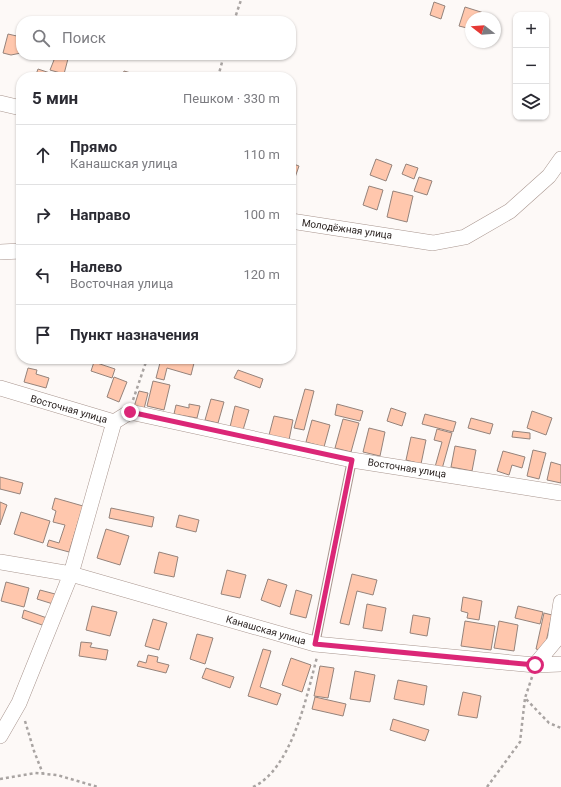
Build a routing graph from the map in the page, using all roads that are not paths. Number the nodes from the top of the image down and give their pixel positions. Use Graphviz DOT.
graph roads {
  1 [pos="0,103"];
  2 [pos="16,107"];
  3 [pos="561,159"];
  4 [pos="296,222"];
  5 [pos="16,251"];
  6 [pos="0,252"];
  7 [pos="0,388"];
  8 [pos="114,422"];
  9 [pos="352,460"];
  10 [pos="561,493"];
  11 [pos="0,562"];
  12 [pos="71,574"];
  13 [pos="561,602"];
  14 [pos="318,644"];
  15 [pos="561,664"];
  16 [pos="535,665"];
  17 [pos="0,736"];
  1 -- 2 [label="street"];
  3 -- 4 [label="street, Молодёжная улица"];
  5 -- 6 [label="street"];
  7 -- 8 [label="street, Восточная улица"];
  8 -- 9 [label="street, Восточная улица"];
  8 -- 12 [label="street"];
  9 -- 10 [label="street, Восточная улица"];
  9 -- 14 [label="lane"];
  11 -- 12 [label="street, Канашская улица"];
  12 -- 14 [label="street, Канашская улица"];
  12 -- 17 [label="street"];
  13 -- 16 [label="street"];
  14 -- 16 [label="street, Канашская улица"];
  15 -- 16 [label="street, Канашская улица"];
}
